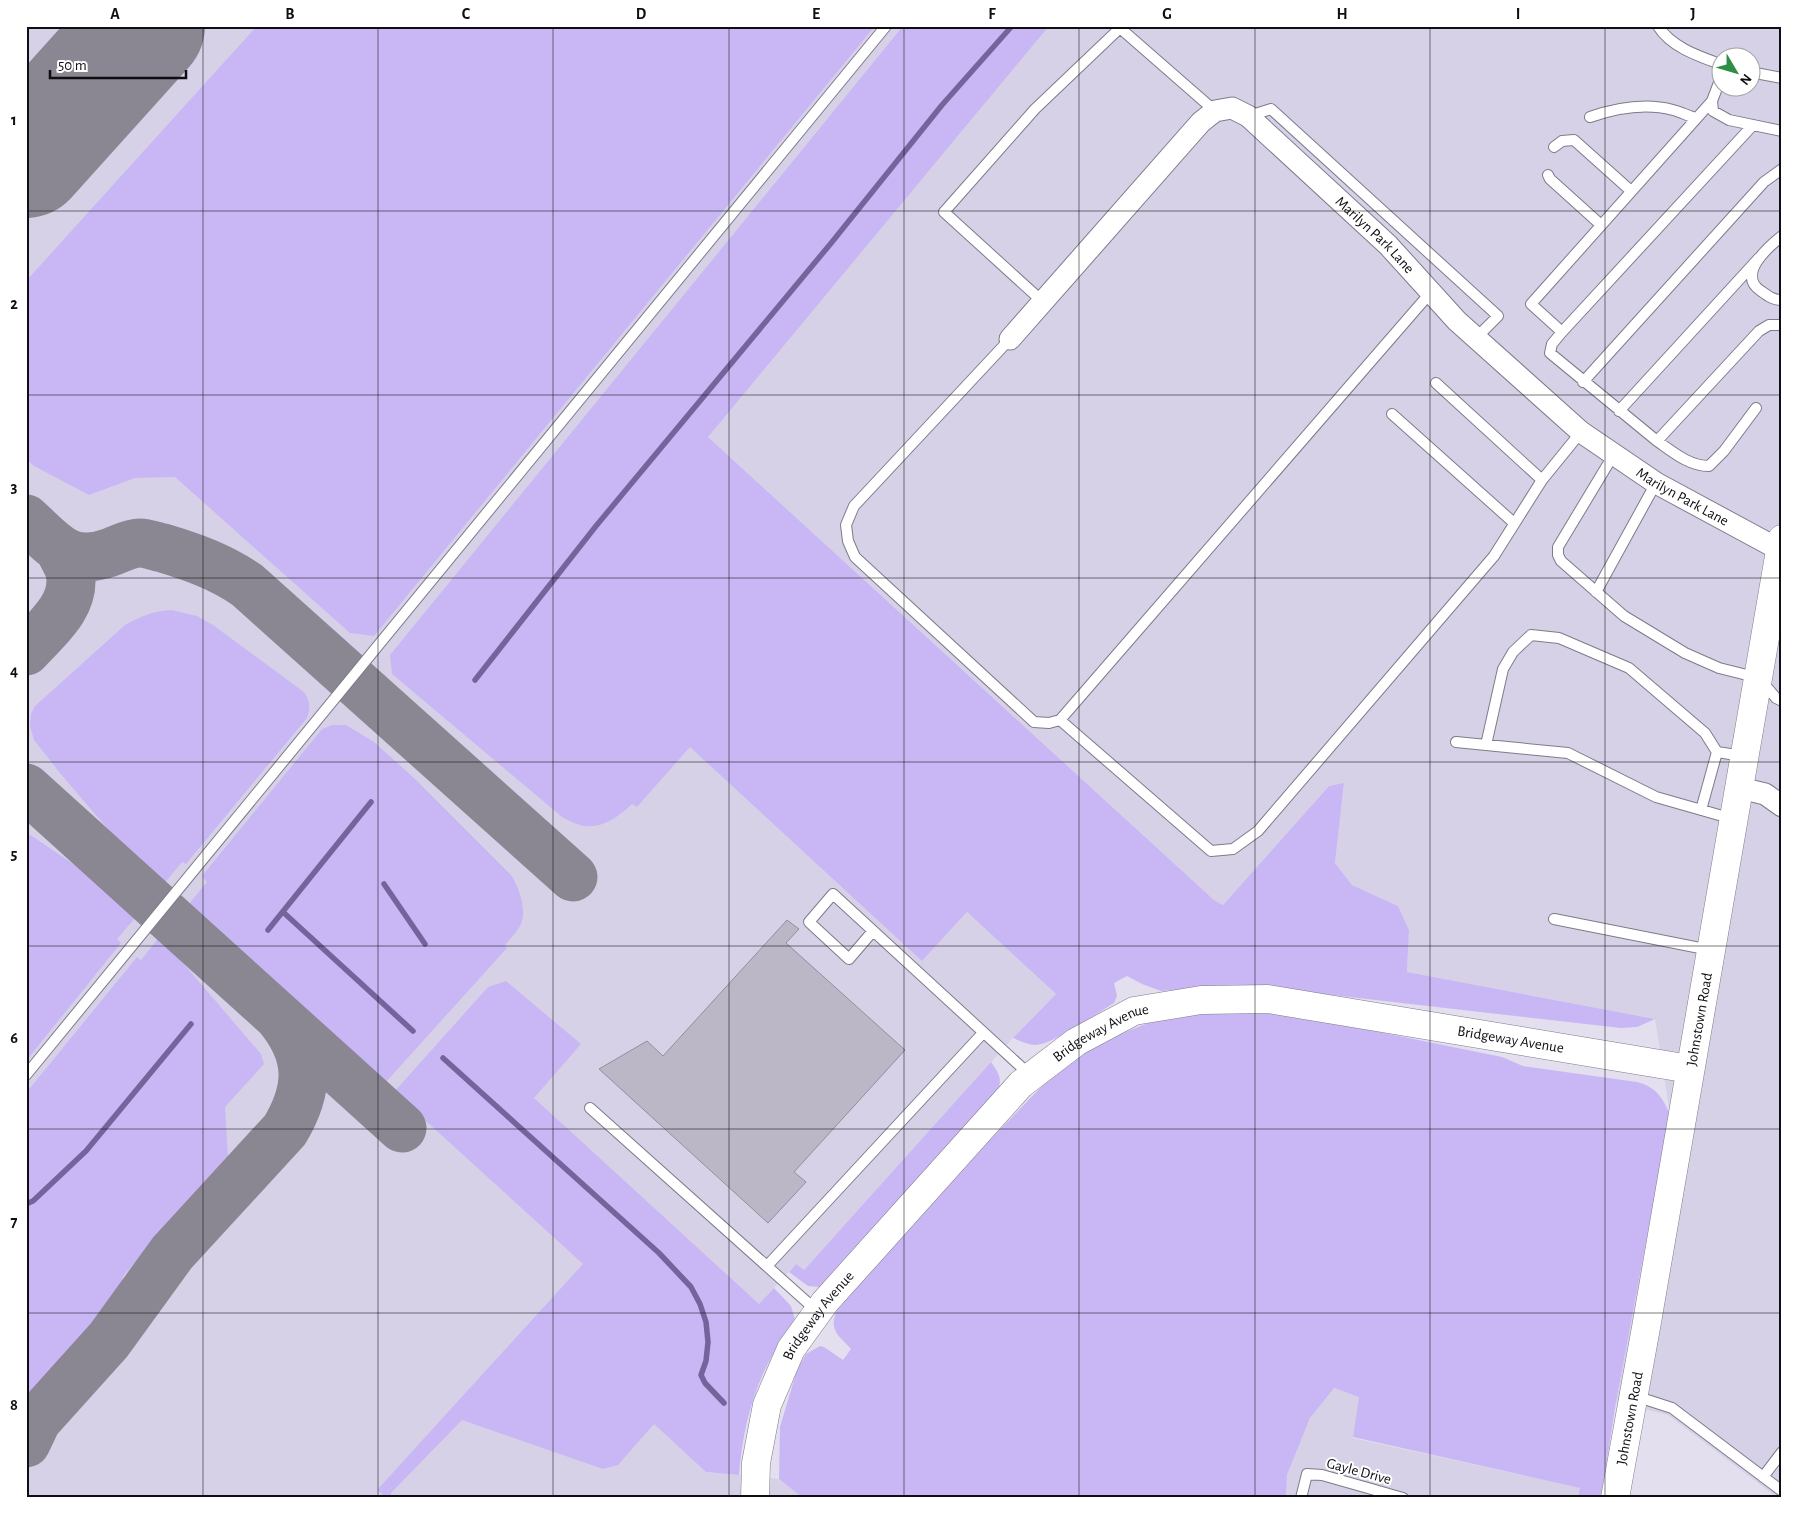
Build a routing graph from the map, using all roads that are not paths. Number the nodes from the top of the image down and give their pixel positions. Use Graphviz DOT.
graph roads {
  1 [pos="886,26"];
  2 [pos="1658,26"];
  3 [pos="1710,60"];
  4 [pos="1760,74"];
  5 [pos="1782,78"];
  6 [pos="1712,100"];
  7 [pos="1215,111"];
  8 [pos="1248,116"];
  9 [pos="1590,117"];
  10 [pos="1696,118"];
  11 [pos="1753,125"];
  12 [pos="1782,131"];
  13 [pos="1554,147"];
  14 [pos="1782,170"];
  15 [pos="1548,175"];
  16 [pos="1631,191"];
  17 [pos="1601,226"];
  18 [pos="1782,236"];
  19 [pos="1759,258"];
  20 [pos="1431,292"];
  21 [pos="1782,300"];
  22 [pos="1043,302"];
  23 [pos="1782,325"];
  24 [pos="1562,332"];
  25 [pos="1476,338"];
  26 [pos="1010,339"];
  27 [pos="1583,382"];
  28 [pos="1436,383"];
  29 [pos="1756,408"];
  30 [pos="1619,410"];
  31 [pos="1392,414"];
  32 [pos="1582,432"];
  33 [pos="1658,441"];
  34 [pos="1614,454"];
  35 [pos="1542,480"];
  36 [pos="1656,483"];
  37 [pos="1514,523"];
  38 [pos="1781,547"];
  39 [pos="1596,592"];
  40 [pos="1759,678"];
  41 [pos="1782,701"];
  42 [pos="1060,720"];
  43 [pos="1456,742"];
  44 [pos="1486,745"];
  45 [pos="1717,752"];
  46 [pos="1745,757"];
  47 [pos="1740,788"];
  48 [pos="1782,806"];
  49 [pos="1702,810"];
  50 [pos="1734,819"];
  51 [pos="1554,919"];
  52 [pos="873,930"];
  53 [pos="1711,950"];
  54 [pos="984,1032"];
  55 [pos="1690,1069"];
  56 [pos="26,1075"];
  57 [pos="1031,1076"];
  58 [pos="590,1108"];
  59 [pos="767,1266"];
  60 [pos="818,1312"];
  61 [pos="1634,1396"];
  62 [pos="1782,1452"];
  63 [pos="1763,1477"];
  64 [pos="1782,1491"];
  65 [pos="755,1498"];
  66 [pos="1301,1498"];
  67 [pos="1403,1498"];
  68 [pos="1615,1498"];
  1 -- 56 [label="lane"];
  2 -- 3 [label="lane"];
  4 -- 5 [label="lane"];
  6 -- 10 [label="lane"];
  6 -- 11 [label="lane"];
  7 -- 8 [label="street, Marilyn Park Lane"];
  7 -- 22 [label="street"];
  7 -- 22 [label="lane"];
  8 -- 20 [label="street, Marilyn Park Lane"];
  8 -- 25 [label="lane"];
  9 -- 10 [label="lane"];
  10 -- 16 [label="lane"];
  11 -- 12 [label="lane"];
  11 -- 24 [label="lane"];
  13 -- 16 [label="lane"];
  14 -- 27 [label="lane"];
  15 -- 17 [label="lane"];
  16 -- 17 [label="lane"];
  17 -- 24 [label="lane"];
  18 -- 19 [label="lane"];
  19 -- 21 [label="lane"];
  19 -- 30 [label="lane"];
  20 -- 25 [label="street, Marilyn Park Lane"];
  20 -- 42 [label="lane"];
  22 -- 26 [label="street"];
  23 -- 33 [label="lane"];
  24 -- 27 [label="lane"];
  25 -- 32 [label="street, Marilyn Park Lane"];
  26 -- 42 [label="lane"];
  27 -- 30 [label="lane"];
  28 -- 35 [label="lane"];
  29 -- 33 [label="lane"];
  30 -- 33 [label="lane"];
  31 -- 37 [label="lane"];
  32 -- 34 [label="street, Marilyn Park Lane"];
  32 -- 35 [label="lane"];
  34 -- 36 [label="street, Marilyn Park Lane"];
  34 -- 39 [label="lane"];
  35 -- 37 [label="lane"];
  36 -- 38 [label="street, Marilyn Park Lane"];
  36 -- 39 [label="lane"];
  37 -- 42 [label="lane"];
  38 -- 40 [label="street, Johnstown Road"];
  39 -- 40 [label="lane"];
  40 -- 41 [label="lane"];
  40 -- 46 [label="street, Johnstown Road"];
  43 -- 44 [label="lane"];
  44 -- 45 [label="lane"];
  44 -- 49 [label="lane"];
  45 -- 46 [label="lane"];
  45 -- 49 [label="lane"];
  46 -- 47 [label="street, Johnstown Road"];
  47 -- 48 [label="street"];
  47 -- 50 [label="street, Johnstown Road"];
  49 -- 50 [label="lane"];
  50 -- 53 [label="street, Johnstown Road"];
  51 -- 53 [label="lane"];
  52 -- 52 [label="lane"];
  52 -- 54 [label="lane"];
  53 -- 55 [label="street, Johnstown Road"];
  54 -- 57 [label="lane"];
  54 -- 59 [label="lane"];
  55 -- 57 [label="street, Bridgeway Avenue"];
  55 -- 61 [label="street, Johnstown Road"];
  57 -- 60 [label="street, Bridgeway Avenue"];
  58 -- 59 [label="lane"];
  59 -- 60 [label="lane"];
  60 -- 65 [label="street, Bridgeway Avenue"];
  61 -- 63 [label="lane"];
  61 -- 68 [label="street, Johnstown Road"];
  62 -- 63 [label="lane"];
  63 -- 64 [label="lane"];
  66 -- 67 [label="lane, Gayle Drive"];
}
